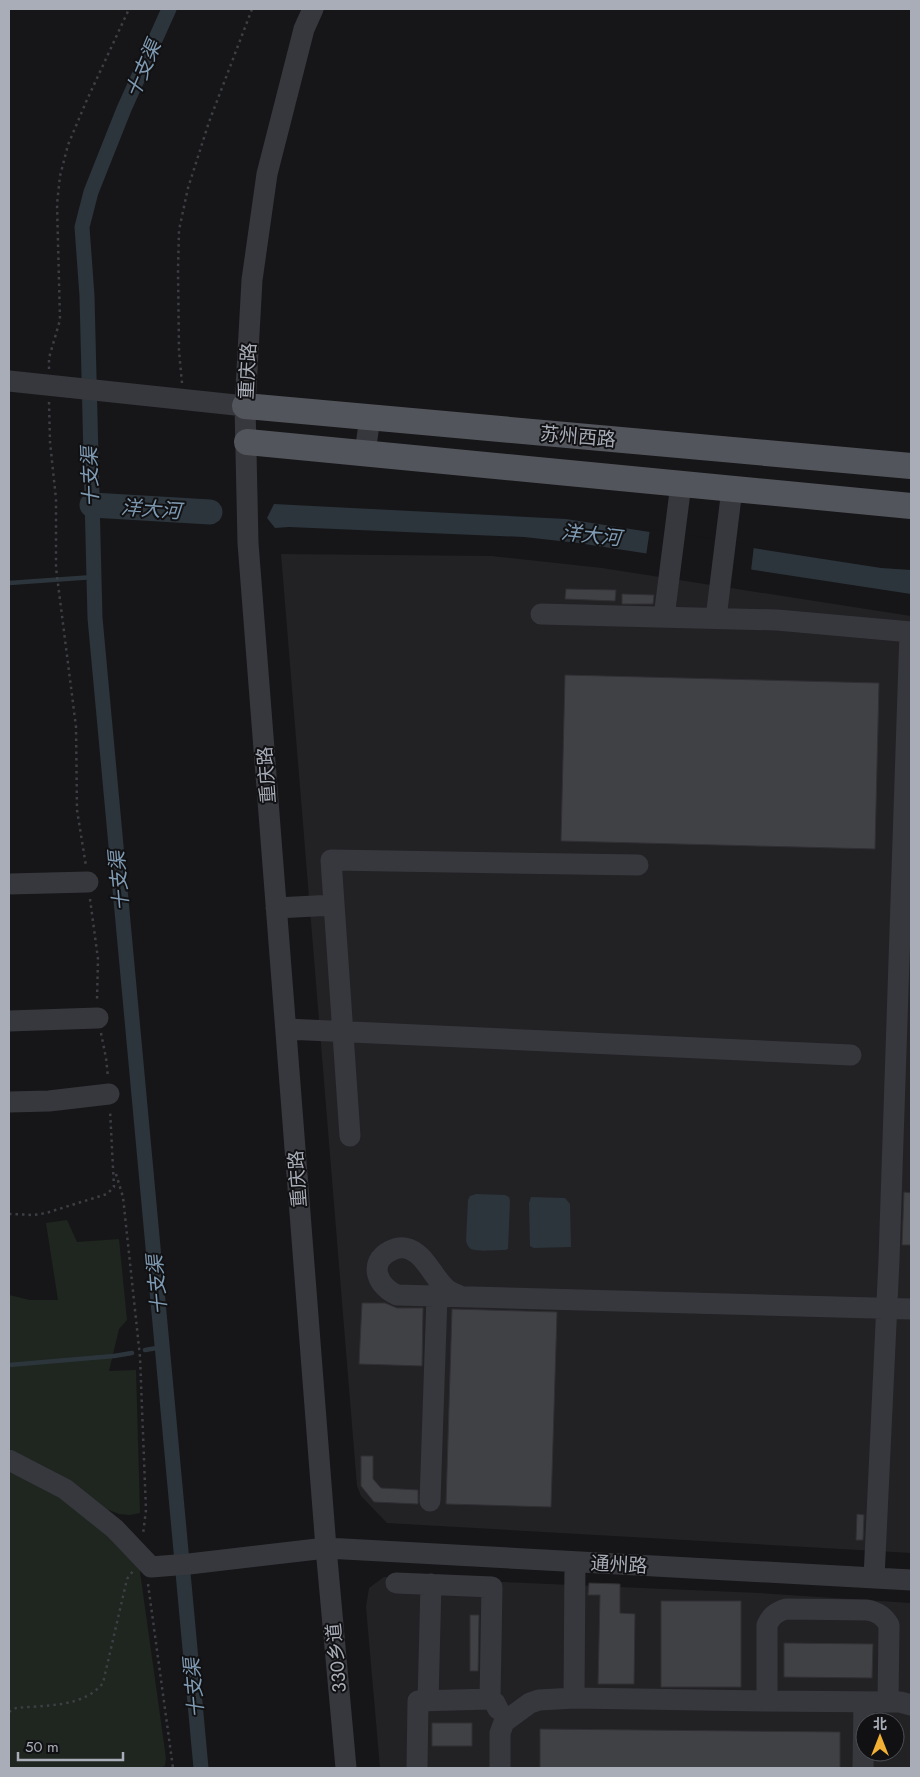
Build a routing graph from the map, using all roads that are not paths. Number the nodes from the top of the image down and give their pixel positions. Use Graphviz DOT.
graph roads {
  1 [pos="313,9"];
  2 [pos="9,381"];
  3 [pos="245,406"];
  4 [pos="370,417"];
  5 [pos="247,442"];
  6 [pos="365,453"];
  7 [pos="911,466"];
  8 [pos="681,489"];
  9 [pos="731,495"];
  10 [pos="911,506"];
  11 [pos="665,607"];
  12 [pos="717,612"];
  13 [pos="541,614"];
  14 [pos="910,632"];
  15 [pos="638,865"];
  16 [pos="88,882"];
  17 [pos="9,884"];
  18 [pos="334,905"];
  19 [pos="276,908"];
  20 [pos="98,1018"];
  21 [pos="9,1021"];
  22 [pos="286,1029"];
  23 [pos="342,1031"];
  24 [pos="851,1055"];
  25 [pos="109,1094"];
  26 [pos="9,1102"];
  27 [pos="350,1136"];
  28 [pos="437,1296"];
  29 [pos="460,1296"];
  30 [pos="887,1308"];
  31 [pos="911,1309"];
  32 [pos="9,1460"];
  33 [pos="430,1501"];
  34 [pos="326,1548"];
  35 [pos="576,1562"];
  36 [pos="874,1578"];
  37 [pos="911,1580"];
  38 [pos="396,1583"];
  39 [pos="431,1584"];
  40 [pos="574,1698"];
  41 [pos="490,1699"];
  42 [pos="428,1701"];
  43 [pos="767,1701"];
  44 [pos="864,1702"];
  45 [pos="888,1702"];
  46 [pos="911,1705"];
  47 [pos="504,1722"];
  48 [pos="346,1768"];
  49 [pos="417,1768"];
  50 [pos="500,1768"];
  51 [pos="863,1768"];
  1 -- 3 [label="street, 重庆路"];
  2 -- 3 [label="street"];
  3 -- 4 [label="main road, 苏州西路"];
  3 -- 5 [label="street, 重庆路"];
  4 -- 6 [label="street"];
  4 -- 7 [label="main road, 苏州西路"];
  5 -- 6 [label="main road, 苏州西路"];
  5 -- 19 [label="street, 重庆路"];
  6 -- 8 [label="main road, 苏州西路"];
  8 -- 9 [label="main road, 苏州西路"];
  8 -- 11 [label="street"];
  9 -- 10 [label="main road, 苏州西路"];
  9 -- 12 [label="street"];
  11 -- 12 [label="street"];
  11 -- 13 [label="street"];
  12 -- 14 [label="street"];
  14 -- 30 [label="street"];
  15 -- 18 [label="street"];
  16 -- 17 [label="street"];
  18 -- 19 [label="street"];
  18 -- 23 [label="street"];
  19 -- 22 [label="street, 重庆路"];
  20 -- 21 [label="street"];
  22 -- 23 [label="street"];
  22 -- 34 [label="street, 重庆路"];
  23 -- 24 [label="street"];
  23 -- 27 [label="street"];
  25 -- 26 [label="street"];
  28 -- 29 [label="street"];
  28 -- 29 [label="street"];
  28 -- 33 [label="street"];
  29 -- 30 [label="street"];
  30 -- 31 [label="street"];
  30 -- 36 [label="street"];
  32 -- 34 [label="street, 通州路"];
  34 -- 35 [label="street, 通州路"];
  34 -- 48 [label="street, 330乡道"];
  35 -- 36 [label="street, 通州路"];
  35 -- 40 [label="street"];
  36 -- 37 [label="street, 通州路"];
  38 -- 39 [label="street"];
  39 -- 41 [label="street"];
  39 -- 42 [label="street"];
  40 -- 43 [label="street"];
  40 -- 47 [label="street"];
  41 -- 42 [label="street"];
  41 -- 47 [label="street"];
  42 -- 49 [label="street"];
  43 -- 44 [label="street"];
  43 -- 45 [label="street"];
  44 -- 45 [label="street"];
  44 -- 51 [label="street"];
  45 -- 46 [label="street"];
  47 -- 50 [label="street"];
}
